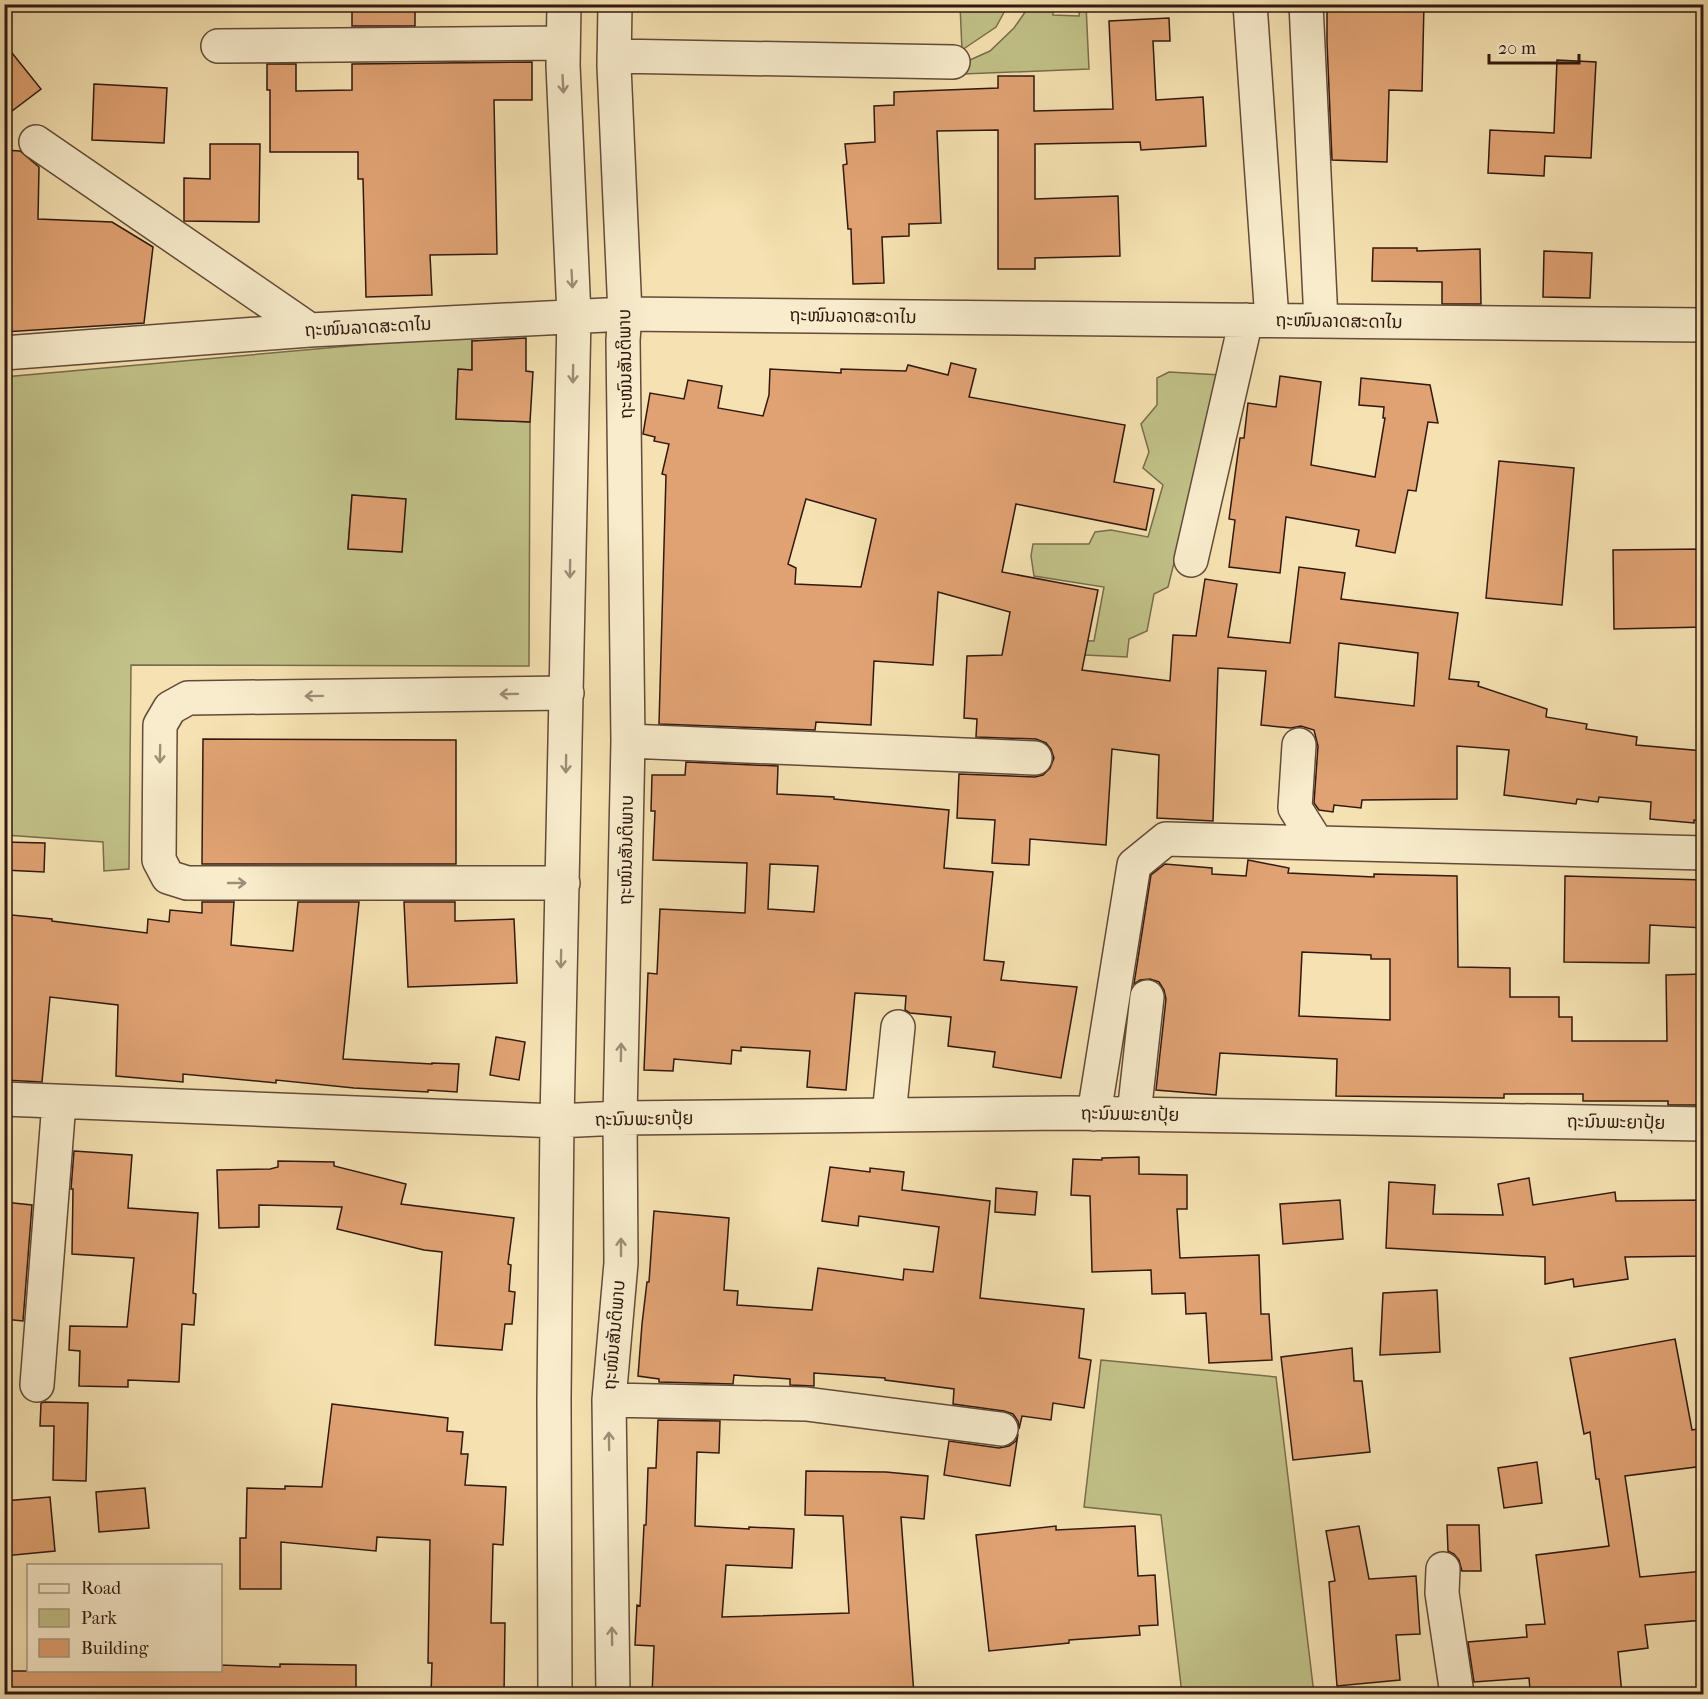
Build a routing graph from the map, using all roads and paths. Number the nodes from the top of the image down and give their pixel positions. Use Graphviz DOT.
graph roads {
  1 [pos="564,4"];
  2 [pos="615,4"];
  3 [pos="1250,4"];
  4 [pos="1306,4"];
  5 [pos="563,43"];
  6 [pos="218,46"];
  7 [pos="614,56"];
  8 [pos="952,62"];
  9 [pos="36,142"];
  10 [pos="625,314"];
  11 [pos="574,316"];
  12 [pos="1259,320"];
  13 [pos="1321,321"];
  14 [pos="1703,325"];
  15 [pos="310,330"];
  16 [pos="1704,330"];
  17 [pos="4,353"];
  18 [pos="1191,560"];
  19 [pos="567,693"];
  20 [pos="628,741"];
  21 [pos="1299,745"];
  22 [pos="1035,758"];
  23 [pos="1317,843"];
  24 [pos="1704,853"];
  25 [pos="563,883"];
  26 [pos="1148,997"];
  27 [pos="898,1027"];
  28 [pos="4,1099"];
  29 [pos="58,1101"];
  30 [pos="1094,1114"];
  31 [pos="1134,1114"];
  32 [pos="889,1115"];
  33 [pos="620,1118"];
  34 [pos="557,1121"];
  35 [pos="1704,1124"];
  36 [pos="37,1385"];
  37 [pos="609,1400"];
  38 [pos="1001,1429"];
  39 [pos="1443,1569"];
  40 [pos="555,1695"];
  41 [pos="613,1695"];
  42 [pos="1457,1695"];
  1 -- 5 [label="street"];
  2 -- 7 [label="street, ຖະໜົນສັນຕິພາບ"];
  3 -- 12 [label="street"];
  4 -- 13 [label="street"];
  5 -- 6 [label="street"];
  5 -- 11 [label="street, one-way"];
  7 -- 8 [label="street"];
  7 -- 10 [label="street, ຖະໜົນສັນຕິພາບ"];
  9 -- 15 [label="street"];
  10 -- 11 [label="street, ຖະໜົນລາດສະດາໄນ"];
  10 -- 12 [label="street, ຖະໜົນລາດສະດາໄນ"];
  10 -- 20 [label="street, ຖະໜົນສັນຕິພາບ"];
  11 -- 15 [label="street, ຖະໜົນລາດສະດາໄນ"];
  11 -- 19 [label="street, one-way"];
  12 -- 13 [label="street, ຖະໜົນລາດສະດາໄນ"];
  12 -- 18 [label="street"];
  13 -- 14 [label="street, ຖະໜົນລາດສະດາໄນ"];
  14 -- 16 [label="street"];
  15 -- 17 [label="street, ຖະໜົນລາດສະດາໄນ"];
  19 -- 25 [label="street, one-way"];
  19 -- 25 [label="street, one-way"];
  20 -- 22 [label="street"];
  33 -- 20 [label="street, ຖະໜົນສັນຕິພາບ, one-way"];
  21 -- 23 [label="street"];
  23 -- 24 [label="street"];
  23 -- 30 [label="street"];
  25 -- 34 [label="street, one-way"];
  26 -- 31 [label="street"];
  27 -- 32 [label="street"];
  28 -- 29 [label="street, ຖະນົນພະຍາປຸ້ຍ"];
  29 -- 34 [label="street, ຖະນົນພະຍາປຸ້ຍ"];
  29 -- 36 [label="street"];
  30 -- 31 [label="street, ຖະນົນພະຍາປຸ້ຍ"];
  30 -- 32 [label="street, ຖະນົນພະຍາປຸ້ຍ"];
  31 -- 35 [label="street, ຖະນົນພະຍາປຸ້ຍ"];
  32 -- 33 [label="street, ຖະນົນພະຍາປຸ້ຍ"];
  33 -- 34 [label="street, ຖະນົນພະຍາປຸ້ຍ"];
  37 -- 33 [label="street, ຖະໜົນສັນຕິພາບ, one-way"];
  34 -- 40 [label="street"];
  37 -- 38 [label="street"];
  41 -- 37 [label="street, ຖະໜົນສັນຕິພາບ, one-way"];
  39 -- 42 [label="street"];
}
